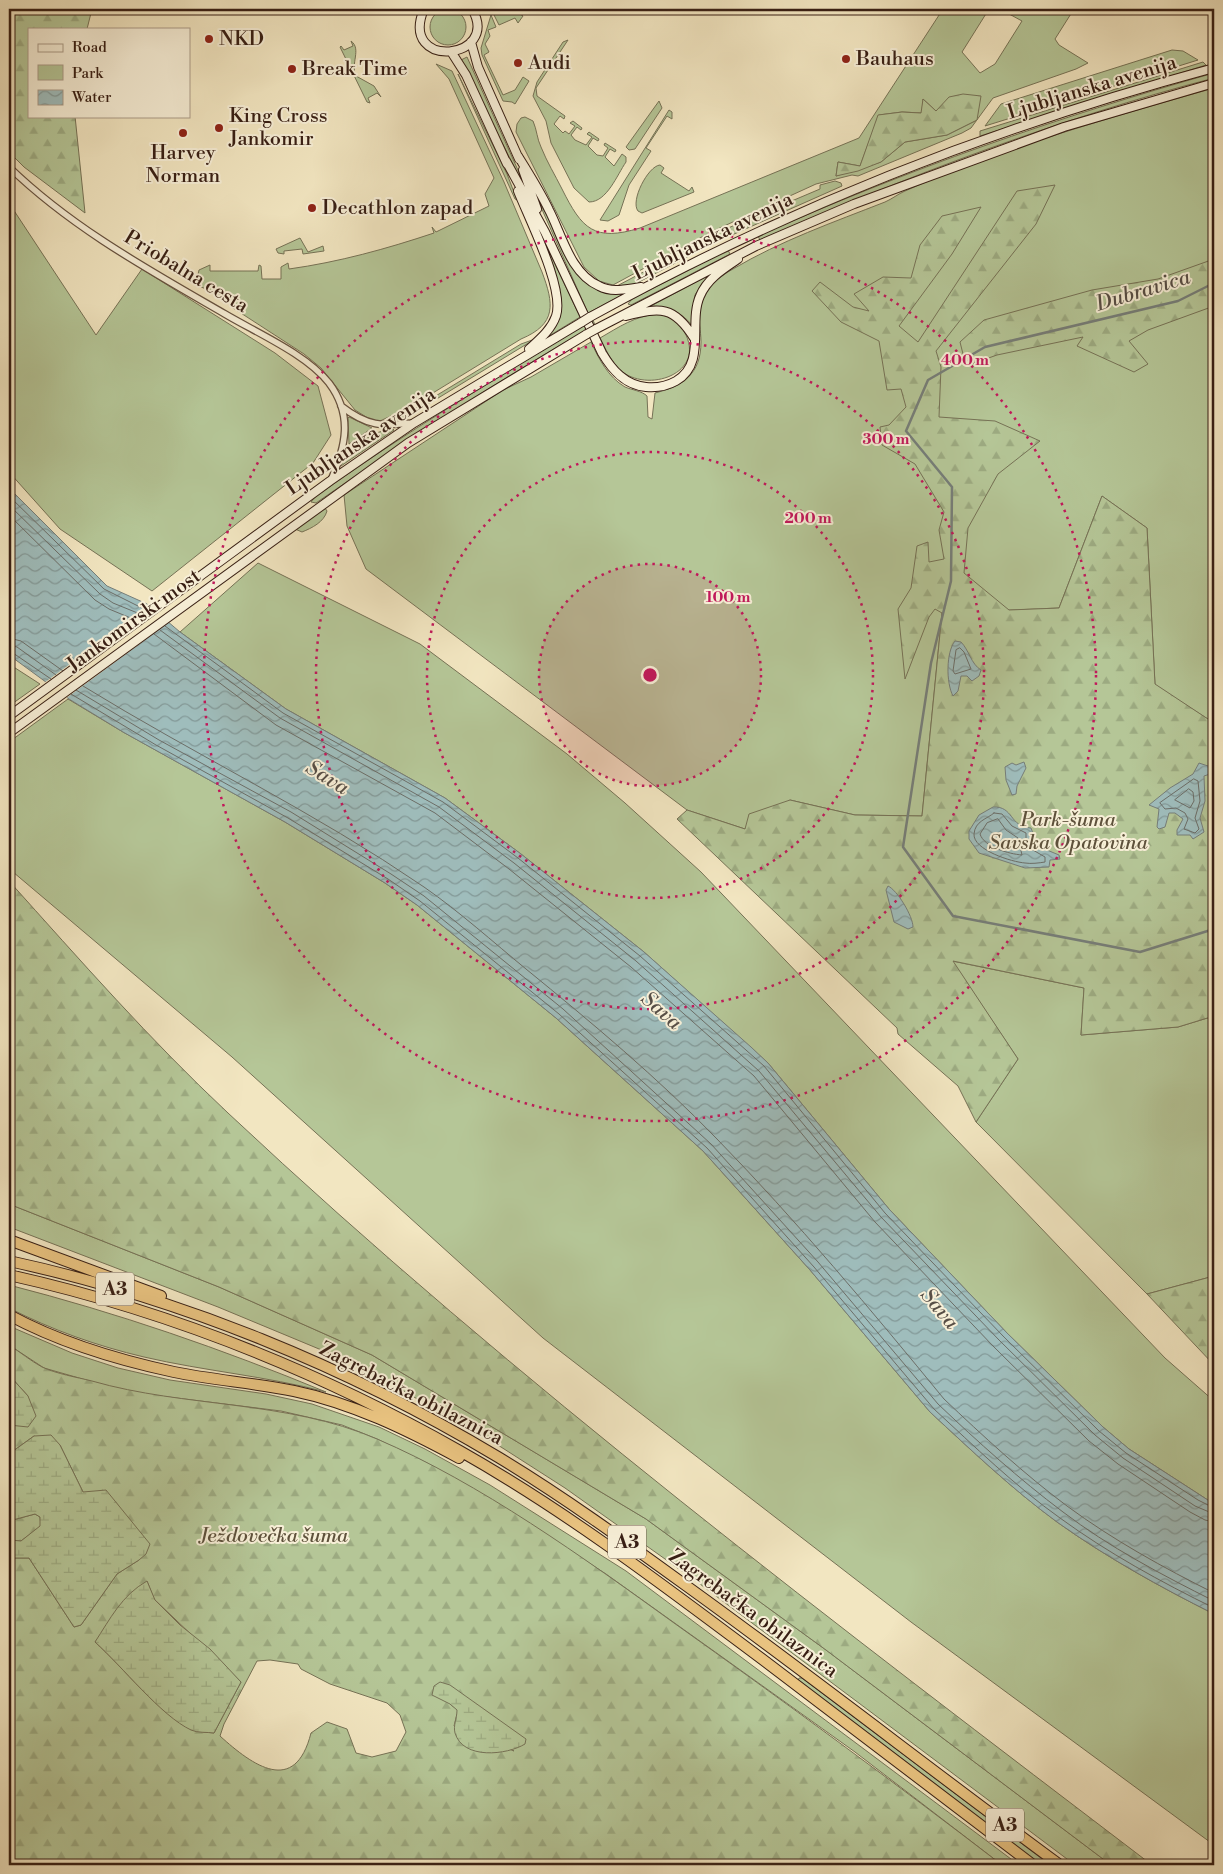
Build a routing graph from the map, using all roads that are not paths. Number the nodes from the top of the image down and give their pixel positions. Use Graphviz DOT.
graph roads {
  1 [pos="424,9"];
  2 [pos="472,9"];
  3 [pos="471,42"];
  4 [pos="452,53"];
  5 [pos="1214,68"];
  6 [pos="1214,83"];
  7 [pos="518,156"];
  8 [pos="506,161"];
  9 [pos="9,167"];
  10 [pos="545,232"];
  11 [pos="756,246"];
  12 [pos="648,286"];
  13 [pos="615,318"];
  14 [pos="694,338"];
  15 [pos="519,359"];
  16 [pos="342,406"];
  17 [pos="414,423"];
  18 [pos="330,481"];
  19 [pos="270,525"];
  20 [pos="278,536"];
  21 [pos="9,716"];
  22 [pos="9,733"];
  23 [pos="9,1240"];
  24 [pos="9,1261"];
  25 [pos="9,1275"];
  26 [pos="9,1315"];
  27 [pos="221,1323"];
  28 [pos="498,1474"];
  29 [pos="1033,1865"];
  30 [pos="1060,1865"];
  1 -- 4 [label="main road"];
  2 -- 3 [label="main road"];
  3 -- 4 [label="main road"];
  3 -- 7 [label="main road"];
  4 -- 8 [label="main road"];
  5 -- 12 [label="main road, Ljubljanska avenija"];
  6 -- 11 [label="main road, Ljubljanska avenija"];
  7 -- 10 [label="main road"];
  7 -- 12 [label="main road"];
  8 -- 10 [label="main road"];
  8 -- 15 [label="main road"];
  9 -- 16 [label="street, Priobalna cesta"];
  10 -- 14 [label="main road"];
  11 -- 13 [label="main road, Ljubljanska avenija"];
  11 -- 14 [label="main road"];
  12 -- 15 [label="main road, Ljubljanska avenija, bridge"];
  13 -- 14 [label="main road"];
  13 -- 20 [label="main road, Ljubljanska avenija, bridge"];
  15 -- 17 [label="main road, Ljubljanska avenija"];
  16 -- 17 [label="street, Priobalna cesta"];
  16 -- 18 [label="street, Priobalna cesta"];
  17 -- 18 [label="main road, Ljubljanska avenija"];
  18 -- 19 [label="main road, Ljubljanska avenija"];
  19 -- 21 [label="main road, Jankomirski most"];
  20 -- 22 [label="main road, Jankomirski most"];
  23 -- 27 [label="highway"];
  24 -- 27 [label="highway, A3"];
  25 -- 28 [label="highway, A3"];
  26 -- 28 [label="highway"];
  27 -- 30 [label="highway, Zagrebačka obilaznica / A3"];
  28 -- 29 [label="highway, Zagrebačka obilaznica / A3"];
}
